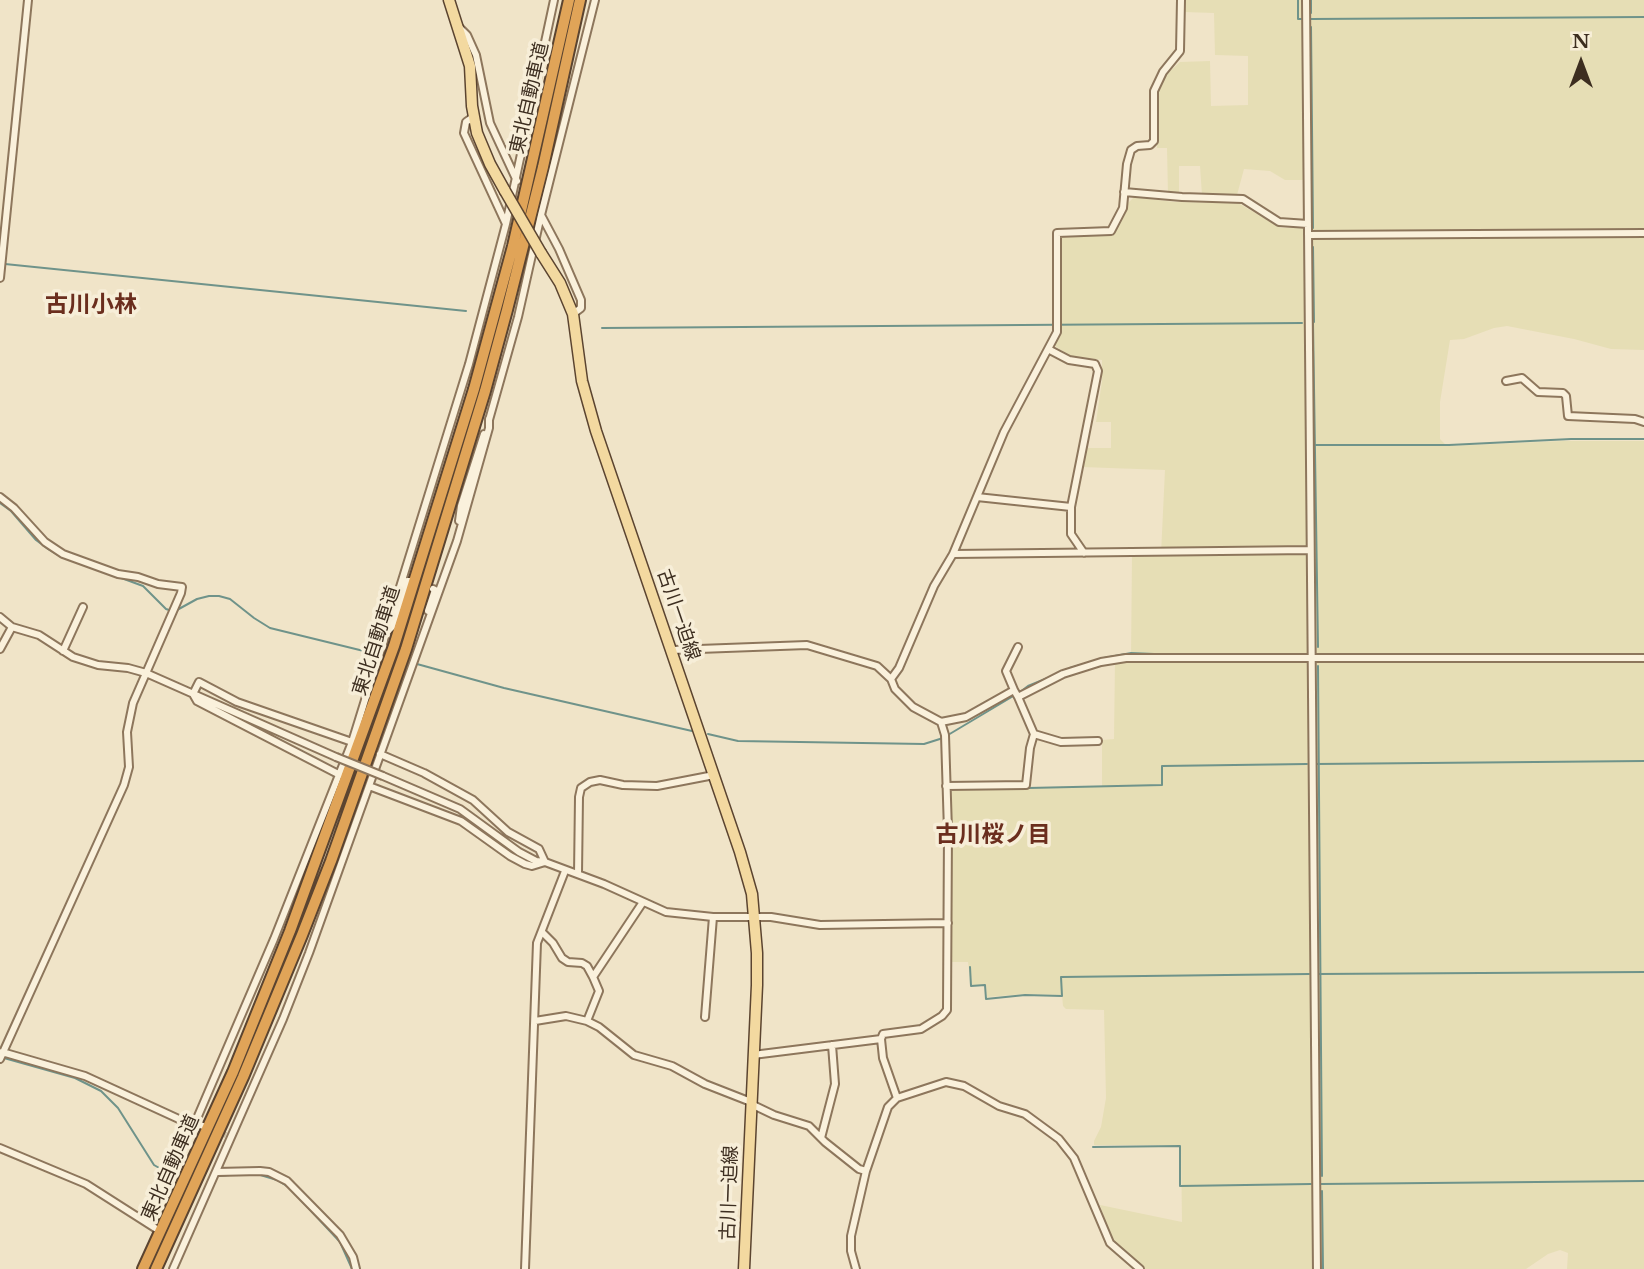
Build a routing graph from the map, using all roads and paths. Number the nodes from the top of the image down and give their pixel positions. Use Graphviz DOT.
graph roads {
  1 [pos="27,0"];
  2 [pos="449,0"];
  3 [pos="554,0"];
  4 [pos="569,0"];
  5 [pos="580,0"];
  6 [pos="595,0"];
  7 [pos="1181,0"];
  8 [pos="1306,0"];
  9 [pos="457,25"];
  10 [pos="473,117"];
  11 [pos="516,181"];
  12 [pos="1124,192"];
  13 [pos="541,215"];
  14 [pos="506,224"];
  15 [pos="1308,224"];
  16 [pos="1644,233"];
  17 [pos="1308,235"];
  18 [pos="1,264"];
  19 [pos="0,278"];
  20 [pos="573,314"];
  21 [pos="1048,349"];
  22 [pos="1506,380"];
  23 [pos="453,416"];
  24 [pos="489,419"];
  25 [pos="1644,422"];
  26 [pos="0,497"];
  27 [pos="977,497"];
  28 [pos="1071,507"];
  29 [pos="424,510"];
  30 [pos="457,541"];
  31 [pos="1310,550"];
  32 [pos="1084,553"];
  33 [pos="953,554"];
  34 [pos="410,582"];
  35 [pos="433,589"];
  36 [pos="83,607"];
  37 [pos="0,617"];
  38 [pos="12,627"];
  39 [pos="386,633"];
  40 [pos="421,643"];
  41 [pos="1018,647"];
  42 [pos="0,649"];
  43 [pos="672,650"];
  44 [pos="63,651"];
  45 [pos="1644,658"];
  46 [pos="1311,659"];
  47 [pos="146,673"];
  48 [pos="891,679"];
  49 [pos="193,694"];
  50 [pos="1016,694"];
  51 [pos="941,722"];
  52 [pos="1034,734"];
  53 [pos="1098,741"];
  54 [pos="352,742"];
  55 [pos="380,754"];
  56 [pos="340,775"];
  57 [pos="714,775"];
  58 [pos="369,786"];
  59 [pos="946,786"];
  60 [pos="545,862"];
  61 [pos="565,871"];
  62 [pos="578,874"];
  63 [pos="643,902"];
  64 [pos="713,917"];
  65 [pos="754,917"];
  66 [pos="948,923"];
  67 [pos="542,932"];
  68 [pos="593,977"];
  69 [pos="705,1017"];
  70 [pos="587,1020"];
  71 [pos="535,1021"];
  72 [pos="881,1039"];
  73 [pos="832,1045"];
  74 [pos="1,1054"];
  75 [pos="753,1055"];
  76 [pos="897,1098"];
  77 [pos="751,1103"];
  78 [pos="195,1123"];
  79 [pos="203,1126"];
  80 [pos="821,1138"];
  81 [pos="0,1148"];
  82 [pos="866,1171"];
  83 [pos="217,1172"];
  84 [pos="155,1228"];
  85 [pos="144,1269"];
  86 [pos="156,1269"];
  87 [pos="173,1269"];
  88 [pos="356,1269"];
  89 [pos="525,1269"];
  90 [pos="744,1269"];
  91 [pos="856,1269"];
  92 [pos="1140,1269"];
  93 [pos="1317,1269"];
  1 -- 18 [label="street"];
  2 -- 9 [label="main road, 古川一迫線"];
  3 -- 11 [label="street"];
  4 -- 85 [label="highway, 東北自動車道"];
  5 -- 86 [label="highway, 東北自動車道"];
  6 -- 13 [label="street"];
  7 -- 12 [label="street"];
  8 -- 15 [label="street"];
  9 -- 10 [label="main road, 古川一迫線"];
  9 -- 11 [label="street"];
  10 -- 14 [label="street"];
  10 -- 20 [label="main road, 古川一迫線, bridge"];
  11 -- 14 [label="street"];
  12 -- 15 [label="street"];
  12 -- 21 [label="street"];
  13 -- 20 [label="street"];
  13 -- 24 [label="street"];
  14 -- 23 [label="street"];
  15 -- 17 [label="street"];
  16 -- 17 [label="street"];
  17 -- 31 [label="street"];
  18 -- 19 [label="street"];
  20 -- 43 [label="main road, 古川一迫線"];
  21 -- 27 [label="street"];
  21 -- 28 [label="street"];
  22 -- 25 [label="street"];
  23 -- 29 [label="street"];
  23 -- 29 [label="street"];
  24 -- 30 [label="street"];
  24 -- 30 [label="street"];
  26 -- 47 [label="street"];
  27 -- 28 [label="street"];
  27 -- 33 [label="street"];
  28 -- 32 [label="street"];
  29 -- 39 [label="street"];
  30 -- 40 [label="street"];
  31 -- 32 [label="street"];
  31 -- 46 [label="street"];
  32 -- 33 [label="street"];
  33 -- 48 [label="street"];
  34 -- 39 [label="street"];
  35 -- 40 [label="street"];
  36 -- 44 [label="street"];
  37 -- 38 [label="street"];
  38 -- 42 [label="street"];
  38 -- 44 [label="street"];
  39 -- 54 [label="street"];
  40 -- 55 [label="street"];
  41 -- 50 [label="street"];
  43 -- 48 [label="street"];
  43 -- 57 [label="main road, 古川一迫線"];
  44 -- 47 [label="street"];
  45 -- 46 [label="street"];
  46 -- 50 [label="street"];
  46 -- 93 [label="street"];
  47 -- 49 [label="street"];
  47 -- 74 [label="street"];
  48 -- 51 [label="street"];
  49 -- 54 [label="street"];
  49 -- 56 [label="street"];
  49 -- 60 [label="street, bridge"];
  50 -- 51 [label="street"];
  50 -- 52 [label="street"];
  51 -- 59 [label="street"];
  52 -- 53 [label="street"];
  52 -- 59 [label="street"];
  54 -- 56 [label="street"];
  55 -- 58 [label="street"];
  55 -- 60 [label="street"];
  56 -- 78 [label="street"];
  57 -- 62 [label="street"];
  57 -- 65 [label="main road, 古川一迫線"];
  58 -- 60 [label="street"];
  58 -- 83 [label="street"];
  59 -- 66 [label="street"];
  60 -- 61 [label="street"];
  61 -- 62 [label="street"];
  61 -- 67 [label="street"];
  62 -- 63 [label="street"];
  63 -- 64 [label="street"];
  63 -- 68 [label="street"];
  64 -- 65 [label="street"];
  64 -- 69 [label="street"];
  65 -- 66 [label="street"];
  65 -- 75 [label="main road, 古川一迫線"];
  66 -- 72 [label="street"];
  67 -- 68 [label="street"];
  67 -- 71 [label="street"];
  68 -- 70 [label="street"];
  70 -- 71 [label="street"];
  70 -- 77 [label="street"];
  71 -- 89 [label="street"];
  72 -- 73 [label="street"];
  72 -- 76 [label="street"];
  73 -- 75 [label="street"];
  73 -- 80 [label="street"];
  74 -- 78 [label="street"];
  75 -- 77 [label="main road, 古川一迫線"];
  76 -- 82 [label="street"];
  76 -- 92 [label="street"];
  77 -- 80 [label="street"];
  77 -- 90 [label="main road, 古川一迫線"];
  78 -- 79 [label="street"];
  80 -- 82 [label="street"];
  81 -- 84 [label="street"];
  82 -- 91 [label="street"];
  83 -- 87 [label="street"];
  83 -- 88 [label="street"];
}
